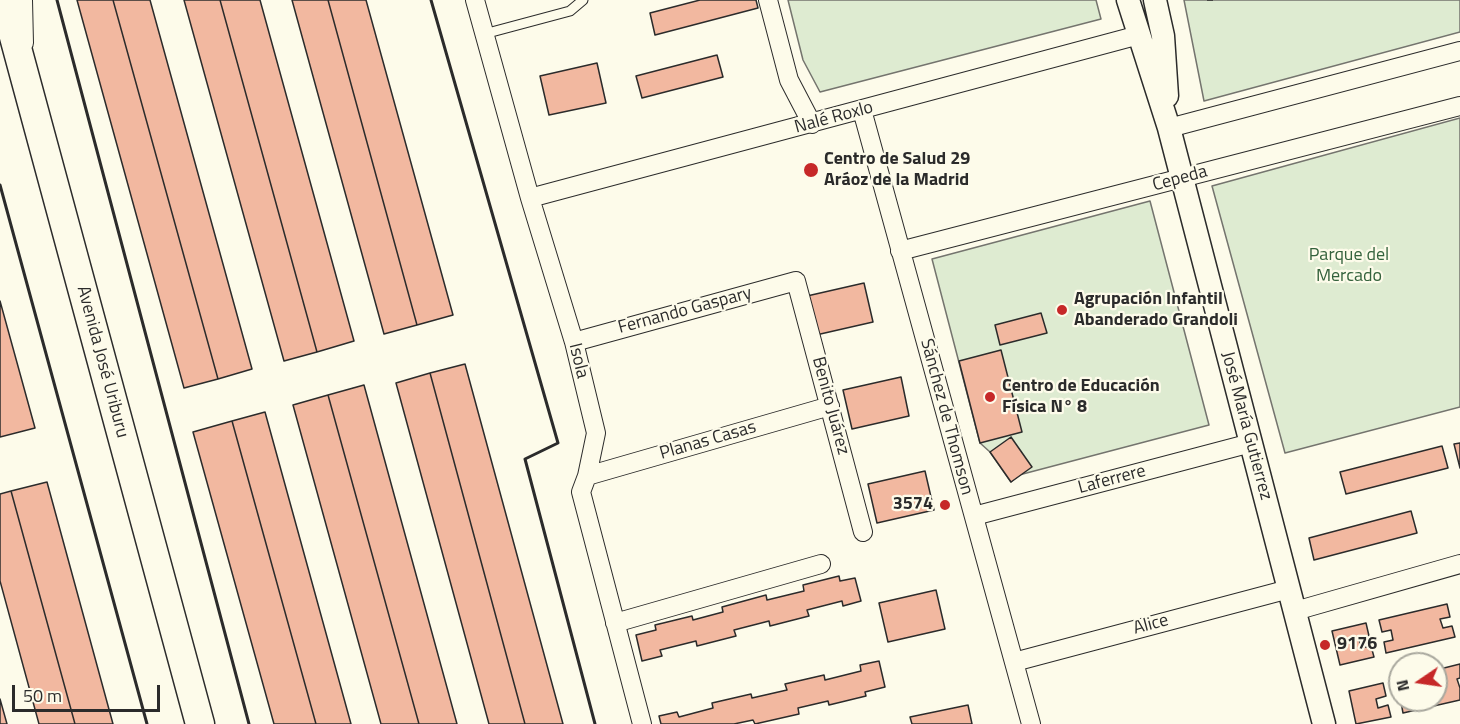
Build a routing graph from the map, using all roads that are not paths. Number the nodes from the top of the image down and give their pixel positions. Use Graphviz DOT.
graph roads {
  1 [pos="4,0"];
  2 [pos="23,0"];
  3 [pos="475,0"];
  4 [pos="583,0"];
  5 [pos="768,0"];
  6 [pos="1128,0"];
  7 [pos="1155,0"];
  8 [pos="484,34"];
  9 [pos="1138,35"];
  10 [pos="0,42"];
  11 [pos="1460,51"];
  12 [pos="25,75"];
  13 [pos="1460,106"];
  14 [pos="862,110"];
  15 [pos="812,124"];
  16 [pos="1169,128"];
  17 [pos="1182,179"];
  18 [pos="530,198"];
  19 [pos="900,250"];
  20 [pos="796,280"];
  21 [pos="574,342"];
  22 [pos="830,406"];
  23 [pos="1251,443"];
  24 [pos="587,476"];
  25 [pos="974,516"];
  26 [pos="863,532"];
  27 [pos="821,564"];
  28 [pos="1460,564"];
  29 [pos="1289,589"];
  30 [pos="1295,611"];
  31 [pos="615,622"];
  32 [pos="1014,662"];
  33 [pos="200,724"];
  34 [pos="642,724"];
  35 [pos="1031,724"];
  36 [pos="1324,724"];
  1 -- 12 [label="main road, Avenida José Uriburu"];
  2 -- 12 [label="street"];
  3 -- 8 [label="street, Isola"];
  4 -- 8 [label="lane"];
  5 -- 15 [label="street"];
  6 -- 9 [label="street, José María Gutierrez"];
  7 -- 16 [label="street, José María Gutierrez"];
  8 -- 18 [label="street, Isola"];
  9 -- 14 [label="street, Nalé Roxlo"];
  9 -- 16 [label="street, José María Gutierrez"];
  10 -- 12 [label="street"];
  11 -- 16 [label="street"];
  12 -- 33 [label="main road, Avenida José Uriburu"];
  13 -- 17 [label="street, Cepeda"];
  14 -- 15 [label="street, Nalé Roxlo"];
  14 -- 19 [label="street, Sánchez de Thomson"];
  15 -- 18 [label="street, Nalé Roxlo"];
  16 -- 17 [label="street, José María Gutierrez"];
  17 -- 19 [label="street, Cepeda"];
  17 -- 23 [label="street, José María Gutierrez"];
  18 -- 21 [label="street, Isola"];
  19 -- 25 [label="street, Sánchez de Thomson"];
  20 -- 21 [label="street, Fernando Gaspary"];
  20 -- 22 [label="street, Benito Juárez"];
  21 -- 24 [label="street, Isola"];
  22 -- 24 [label="street, Planas Casas"];
  22 -- 26 [label="street, Benito Juárez"];
  23 -- 25 [label="street, Laferrere"];
  23 -- 29 [label="street, José María Gutierrez"];
  24 -- 31 [label="street, Isola"];
  25 -- 32 [label="street, Sánchez de Thomson"];
  27 -- 31 [label="street"];
  28 -- 30 [label="street"];
  29 -- 30 [label="street, José María Gutierrez"];
  29 -- 32 [label="street, Alice"];
  30 -- 36 [label="street, José María Gutierrez"];
  31 -- 34 [label="street, Isola"];
  32 -- 35 [label="street, Sánchez de Thomson"];
}
